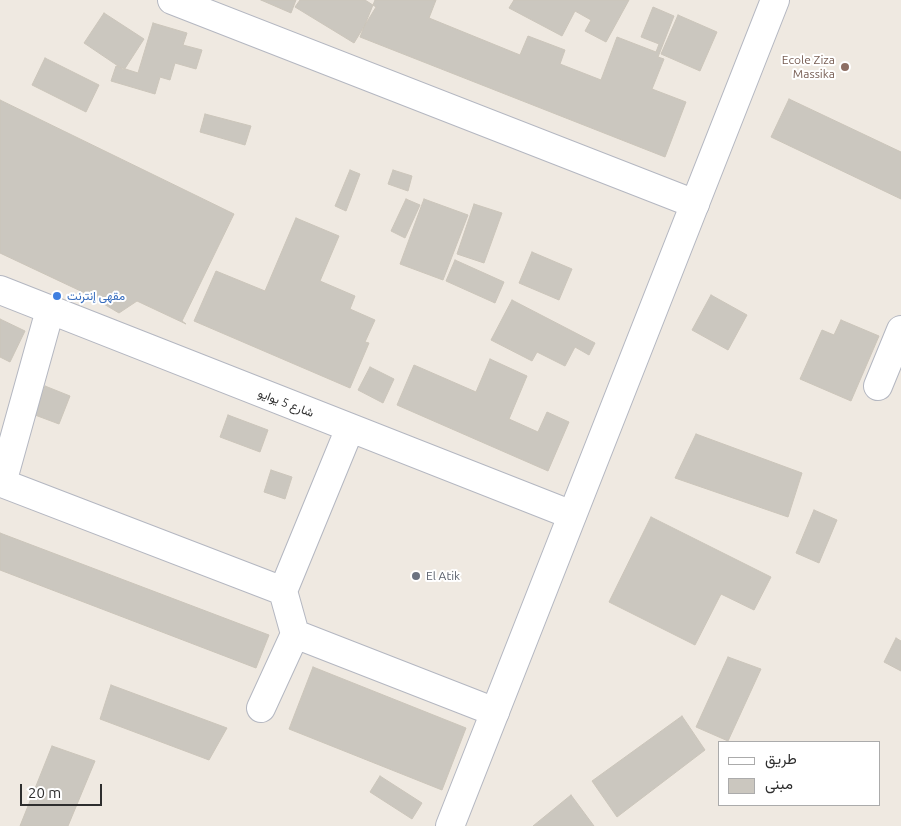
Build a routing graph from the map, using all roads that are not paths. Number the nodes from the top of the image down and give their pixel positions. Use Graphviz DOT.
graph roads {
  1 [pos="172,0"];
  2 [pos="775,0"];
  3 [pos="694,204"];
  4 [pos="0,290"];
  5 [pos="50,310"];
  6 [pos="901,330"];
  7 [pos="878,386"];
  8 [pos="350,428"];
  9 [pos="572,515"];
  10 [pos="283,590"];
  11 [pos="295,634"];
  12 [pos="262,708"];
  13 [pos="495,712"];
  14 [pos="450,826"];
  1 -- 3 [label="street"];
  2 -- 3 [label="street"];
  3 -- 9 [label="street"];
  4 -- 5 [label="street, شارع 5 يوايو"];
  5 -- 8 [label="street, شارع 5 يوايو"];
  5 -- 10 [label="street"];
  6 -- 7 [label="street"];
  8 -- 9 [label="street, شارع 5 يوايو"];
  8 -- 10 [label="street"];
  9 -- 13 [label="street"];
  10 -- 11 [label="street"];
  11 -- 12 [label="street"];
  11 -- 13 [label="street"];
  13 -- 14 [label="street"];
}
